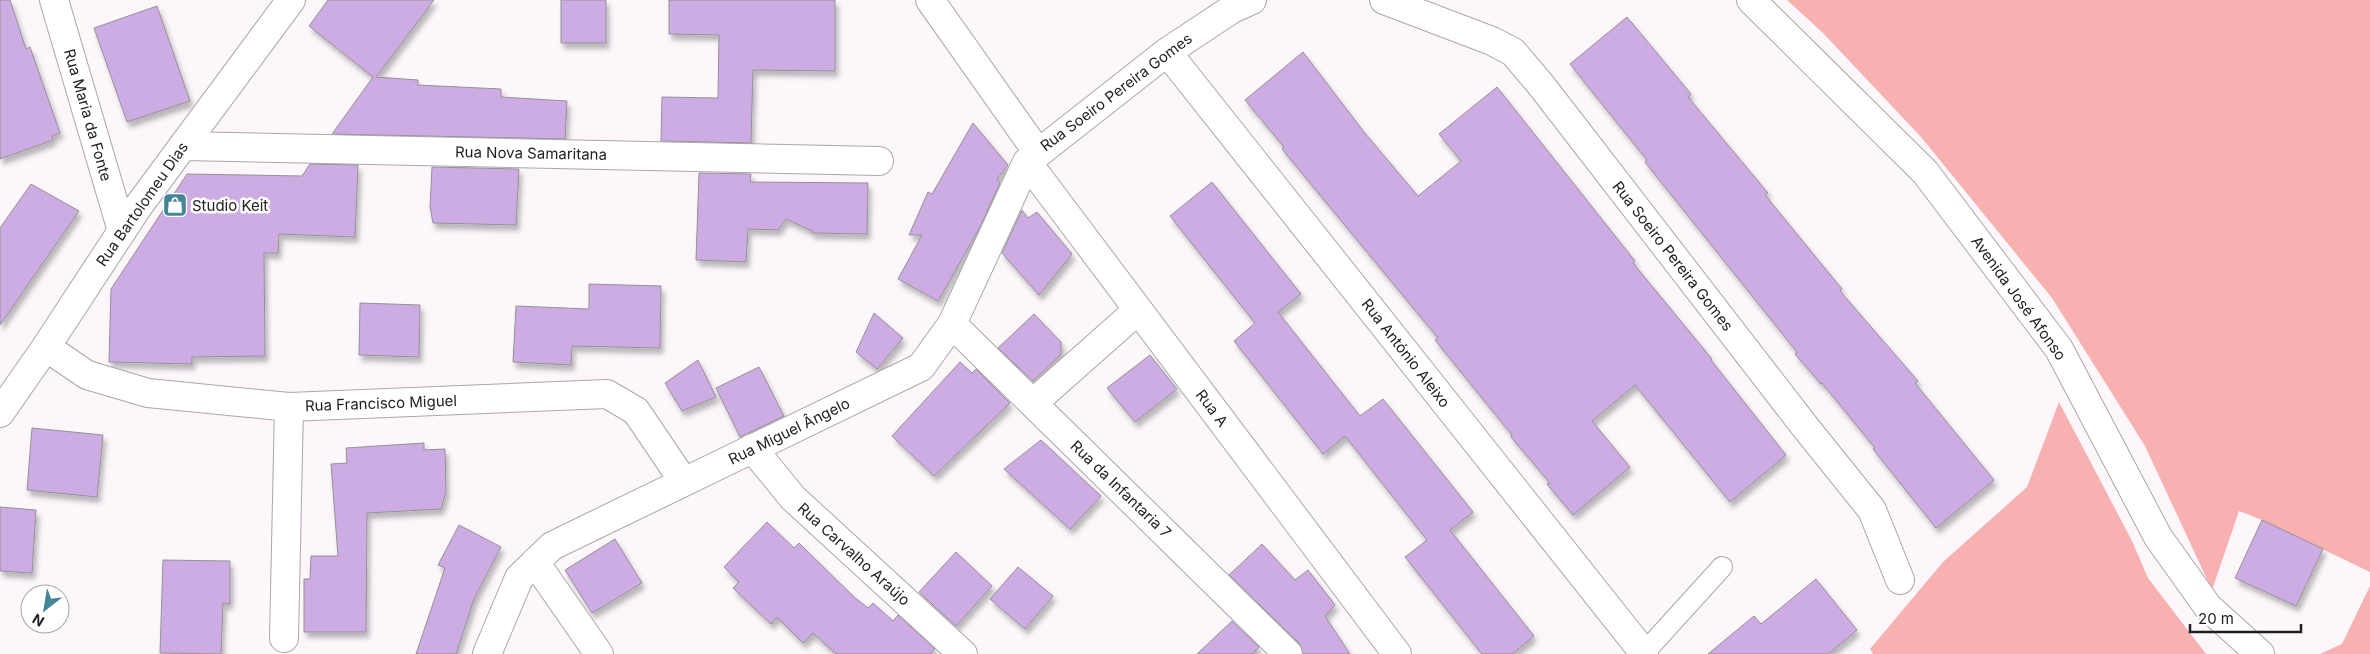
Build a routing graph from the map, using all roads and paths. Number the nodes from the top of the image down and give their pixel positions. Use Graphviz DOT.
graph roads {
  1 [pos="54,0"];
  2 [pos="930,0"];
  3 [pos="1252,0"];
  4 [pos="1384,0"];
  5 [pos="1751,0"];
  6 [pos="290,1"];
  7 [pos="1167,52"];
  8 [pos="183,146"];
  9 [pos="1032,158"];
  10 [pos="879,161"];
  11 [pos="122,231"];
  12 [pos="1138,310"];
  13 [pos="952,324"];
  14 [pos="46,347"];
  15 [pos="1033,403"];
  16 [pos="289,407"];
  17 [pos="0,413"];
  18 [pos="752,448"];
  19 [pos="684,482"];
  20 [pos="535,562"];
  21 [pos="1722,567"];
  22 [pos="1900,580"];
  23 [pos="284,638"];
  24 [pos="1643,653"];
  25 [pos="487,654"];
  26 [pos="599,654"];
  27 [pos="963,654"];
  28 [pos="1288,654"];
  29 [pos="1397,654"];
  30 [pos="2260,654"];
  1 -- 11 [label="street, Rua Maria da Fonte"];
  2 -- 9 [label="street, Rua Soeiro Pereira Gomes"];
  3 -- 7 [label="street, Rua Soeiro Pereira Gomes"];
  4 -- 22 [label="street, Rua Soeiro Pereira Gomes"];
  5 -- 30 [label="street, Avenida José Afonso"];
  6 -- 8 [label="street, Rua Bartolomeu Dias"];
  7 -- 9 [label="street, Rua Soeiro Pereira Gomes"];
  7 -- 24 [label="street, Rua António Aleixo"];
  8 -- 10 [label="street, Rua Nova Samaritana"];
  8 -- 11 [label="street, Rua Bartolomeu Dias"];
  9 -- 12 [label="street, Rua A"];
  9 -- 13 [label="street, Rua Miguel Ângelo"];
  11 -- 14 [label="street, Rua Bartolomeu Dias"];
  12 -- 15 [label="street"];
  12 -- 29 [label="street, Rua A"];
  13 -- 15 [label="street, Rua da Infantaria 7"];
  13 -- 18 [label="street, Rua Miguel Ângelo"];
  14 -- 16 [label="street, Rua Francisco Miguel"];
  14 -- 17 [label="street, Rua Bartolomeu Dias"];
  15 -- 28 [label="street, Rua da Infantaria 7"];
  16 -- 19 [label="street, Rua Francisco Miguel"];
  16 -- 23 [label="street"];
  18 -- 19 [label="street, Rua Miguel Ângelo"];
  18 -- 27 [label="street, Rua Carvalho Araújo"];
  19 -- 20 [label="street, Rua Miguel Ângelo"];
  20 -- 25 [label="street, Rua Miguel Ângelo"];
  20 -- 26 [label="street"];
  21 -- 24 [label="lane"];
}
